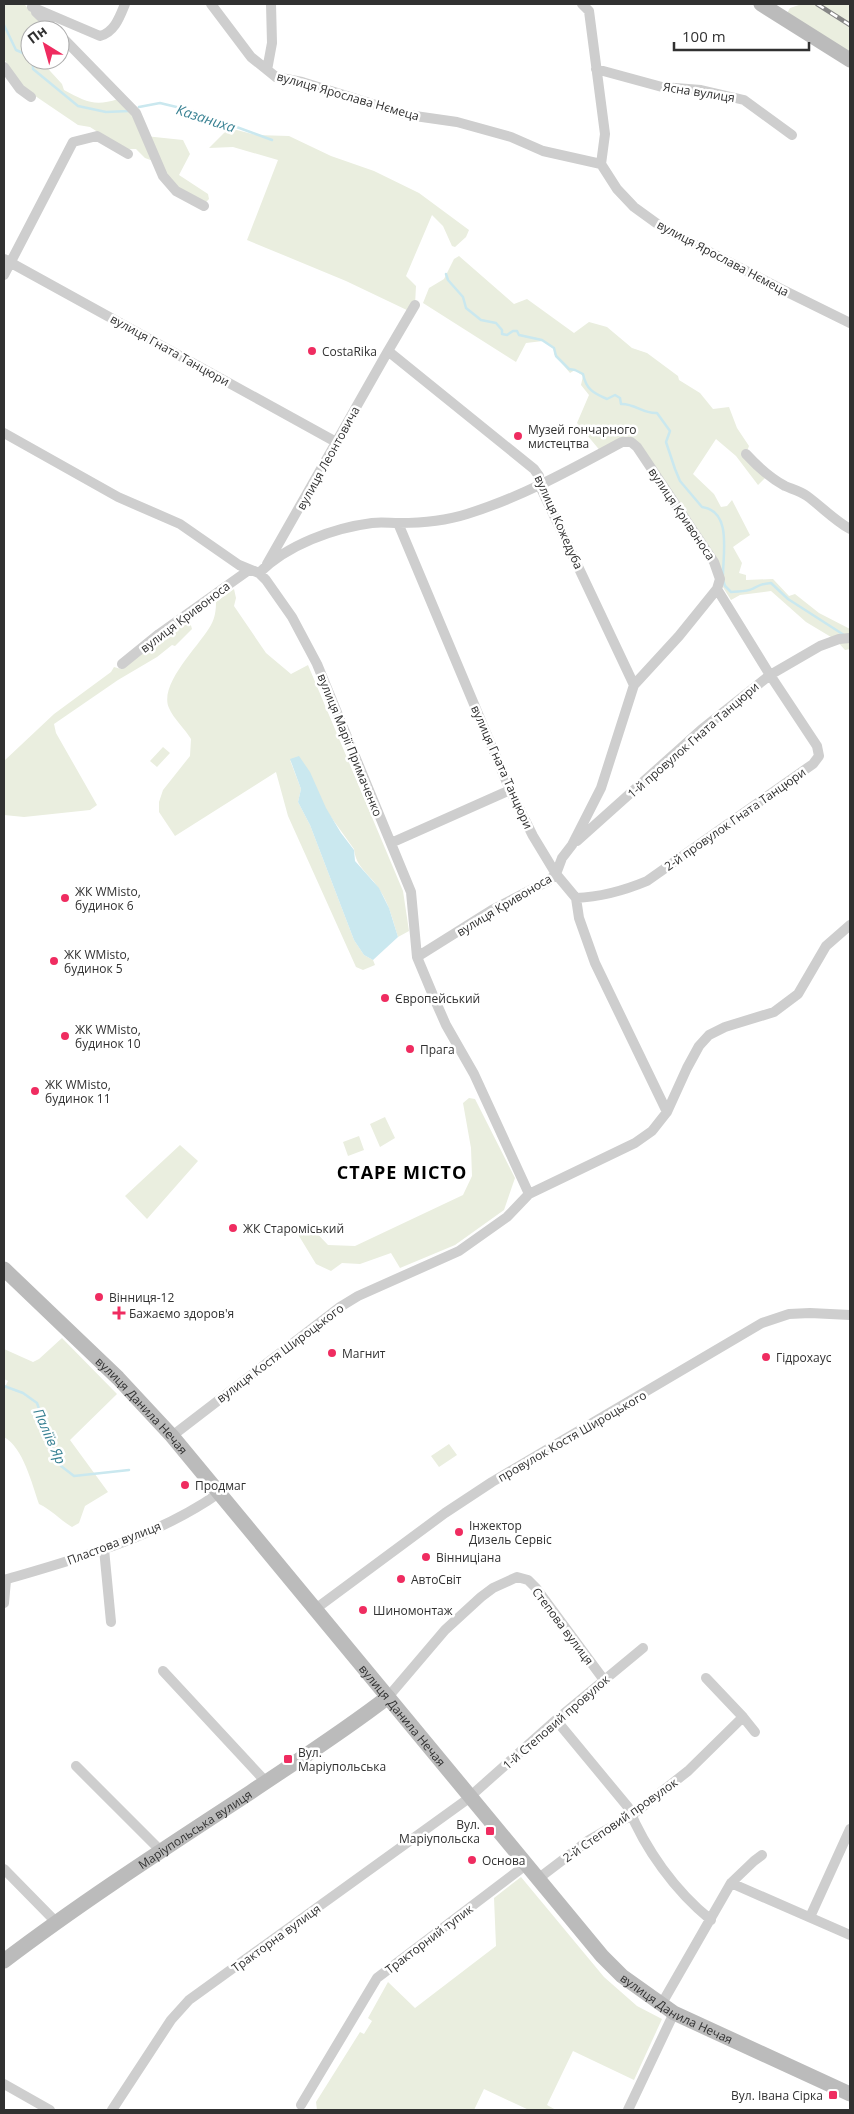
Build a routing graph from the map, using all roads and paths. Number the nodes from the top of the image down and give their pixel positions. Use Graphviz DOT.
graph roads {
  1 [pos="125,4"];
  2 [pos="211,4"];
  3 [pos="271,4"];
  4 [pos="582,4"];
  5 [pos="761,4"];
  6 [pos="30,5"];
  7 [pos="45,20"];
  8 [pos="70,45"];
  9 [pos="850,60"];
  10 [pos="4,67"];
  11 [pos="596,69"];
  12 [pos="267,70"];
  13 [pos="31,97"];
  14 [pos="792,135"];
  15 [pos="128,154"];
  16 [pos="601,164"];
  17 [pos="204,206"];
  18 [pos="7,260"];
  19 [pos="4,275"];
  20 [pos="415,305"];
  21 [pos="850,323"];
  22 [pos="388,352"];
  23 [pos="4,434"];
  24 [pos="336,442"];
  25 [pos="746,454"];
  26 [pos="540,486"];
  27 [pos="398,523"];
  28 [pos="850,529"];
  29 [pos="267,565"];
  30 [pos="254,571"];
  31 [pos="717,589"];
  32 [pos="850,638"];
  33 [pos="122,664"];
  34 [pos="770,675"];
  35 [pos="634,685"];
  36 [pos="510,790"];
  37 [pos="391,843"];
  38 [pos="572,845"];
  39 [pos="556,874"];
  40 [pos="576,898"];
  41 [pos="850,925"];
  42 [pos="417,956"];
  43 [pos="668,1112"];
  44 [pos="529,1194"];
  45 [pos="4,1269"];
  46 [pos="850,1315"];
  47 [pos="172,1436"];
  48 [pos="219,1493"];
  49 [pos="104,1549"];
  50 [pos="5,1580"];
  51 [pos="4,1603"];
  52 [pos="314,1610"];
  53 [pos="111,1622"];
  54 [pos="643,1648"];
  55 [pos="164,1671"];
  56 [pos="706,1678"];
  57 [pos="604,1680"];
  58 [pos="388,1697"];
  59 [pos="743,1717"];
  60 [pos="556,1720"];
  61 [pos="755,1732"];
  62 [pos="76,1766"];
  63 [pos="266,1782"];
  64 [pos="471,1796"];
  65 [pos="632,1814"];
  66 [pos="850,1829"];
  67 [pos="161,1851"];
  68 [pos="762,1855"];
  69 [pos="527,1864"];
  70 [pos="4,1868"];
  71 [pos="539,1878"];
  72 [pos="731,1883"];
  73 [pos="810,1917"];
  74 [pos="711,1920"];
  75 [pos="56,1922"];
  76 [pos="850,1935"];
  77 [pos="4,1961"];
  78 [pos="667,2009"];
  79 [pos="4,2084"];
  80 [pos="850,2094"];
  81 [pos="301,2105"];
  82 [pos="50,2110"];
  83 [pos="112,2110"];
  84 [pos="628,2110"];
  1 -- 6 [label="street"];
  2 -- 12 [label="street, вулиця Ярослава Нємеца"];
  3 -- 12 [label="street"];
  4 -- 11 [label="street"];
  5 -- 9 [label="main road"];
  6 -- 7 [label="street"];
  8 -- 17 [label="street"];
  10 -- 13 [label="street"];
  11 -- 14 [label="street, Ясна вулиця"];
  11 -- 16 [label="street"];
  12 -- 16 [label="street, вулиця Ярослава Нємеца"];
  15 -- 18 [label="street"];
  16 -- 21 [label="street, вулиця Ярослава Нємеца"];
  18 -- 19 [label="street"];
  18 -- 24 [label="street, вулиця Гната Танцюри"];
  20 -- 22 [label="street"];
  22 -- 24 [label="street, вулиця Леонтовича"];
  22 -- 26 [label="street, вулиця Кожедуба"];
  23 -- 30 [label="street, вулиця Марії Примаченко"];
  24 -- 29 [label="street, вулиця Леонтовича"];
  25 -- 28 [label="street"];
  26 -- 27 [label="street, вулиця Кривоноса"];
  26 -- 31 [label="street, вулиця Кривоноса"];
  26 -- 35 [label="street, вулиця Кожедуба"];
  27 -- 29 [label="street, вулиця Кривоноса"];
  27 -- 36 [label="street, вулиця Гната Танцюри"];
  29 -- 30 [label="street, вулиця Кривоноса"];
  30 -- 33 [label="street, вулиця Кривоноса"];
  30 -- 37 [label="street, вулиця Марії Примаченко"];
  31 -- 34 [label="street, 2-й провулок Гната Танцюри"];
  31 -- 35 [label="street, вулиця Кривоноса"];
  32 -- 34 [label="street, 1-й провулок Гната Танцюри"];
  34 -- 38 [label="street, 1-й провулок Гната Танцюри"];
  34 -- 40 [label="street, 2-й провулок Гната Танцюри"];
  35 -- 38 [label="street, вулиця Кривоноса"];
  36 -- 37 [label="street"];
  36 -- 39 [label="street, вулиця Гната Танцюри"];
  37 -- 42 [label="street, вулиця Марії Примаченко"];
  38 -- 39 [label="street, вулиця Кривоноса"];
  39 -- 40 [label="street, вулиця Гната Танцюри"];
  39 -- 42 [label="street, вулиця Кривоноса"];
  40 -- 43 [label="street"];
  41 -- 43 [label="street, вулиця Костя Широцького"];
  42 -- 44 [label="street, вулиця Марії Примаченко"];
  43 -- 44 [label="street, вулиця Костя Широцького"];
  44 -- 47 [label="street, вулиця Костя Широцького"];
  45 -- 47 [label="main road, вулиця Данила Нечая"];
  46 -- 52 [label="street, провулок Костя Широцького"];
  47 -- 48 [label="main road, вулиця Данила Нечая"];
  48 -- 49 [label="street, Пластова вулиця"];
  48 -- 52 [label="main road, вулиця Данила Нечая"];
  49 -- 50 [label="street, Пластова вулиця"];
  49 -- 53 [label="street"];
  50 -- 51 [label="street"];
  52 -- 58 [label="main road, вулиця Данила Нечая"];
  54 -- 57 [label="street, 1-й Степовий провулок"];
  55 -- 63 [label="street"];
  56 -- 59 [label="street"];
  57 -- 58 [label="street, Степова вулиця"];
  57 -- 60 [label="street, 1-й Степовий провулок"];
  58 -- 63 [label="main road, Маріупольська вулиця"];
  58 -- 64 [label="main road, вулиця Данила Нечая"];
  59 -- 61 [label="street"];
  59 -- 65 [label="street, 2-й Степовий провулок"];
  60 -- 64 [label="street, 1-й Степовий провулок"];
  60 -- 65 [label="street"];
  62 -- 67 [label="street"];
  63 -- 67 [label="main road, Маріупольська вулиця"];
  64 -- 69 [label="main road, вулиця Данила Нечая"];
  64 -- 83 [label="street, Тракторна вулиця"];
  65 -- 71 [label="street, 2-й Степовий провулок"];
  65 -- 74 [label="street"];
  66 -- 73 [label="street"];
  67 -- 75 [label="main road, Маріупольська вулиця"];
  68 -- 72 [label="street"];
  69 -- 71 [label="main road, вулиця Данила Нечая"];
  69 -- 81 [label="street, Тракторний тупик"];
  70 -- 75 [label="street"];
  71 -- 78 [label="main road, вулиця Данила Нечая"];
  72 -- 73 [label="street"];
  72 -- 74 [label="street"];
  73 -- 76 [label="street"];
  74 -- 78 [label="street"];
  75 -- 77 [label="main road, Маріупольська вулиця"];
  78 -- 80 [label="main road, вулиця Данила Нечая"];
  78 -- 84 [label="street"];
  79 -- 82 [label="street"];
}
